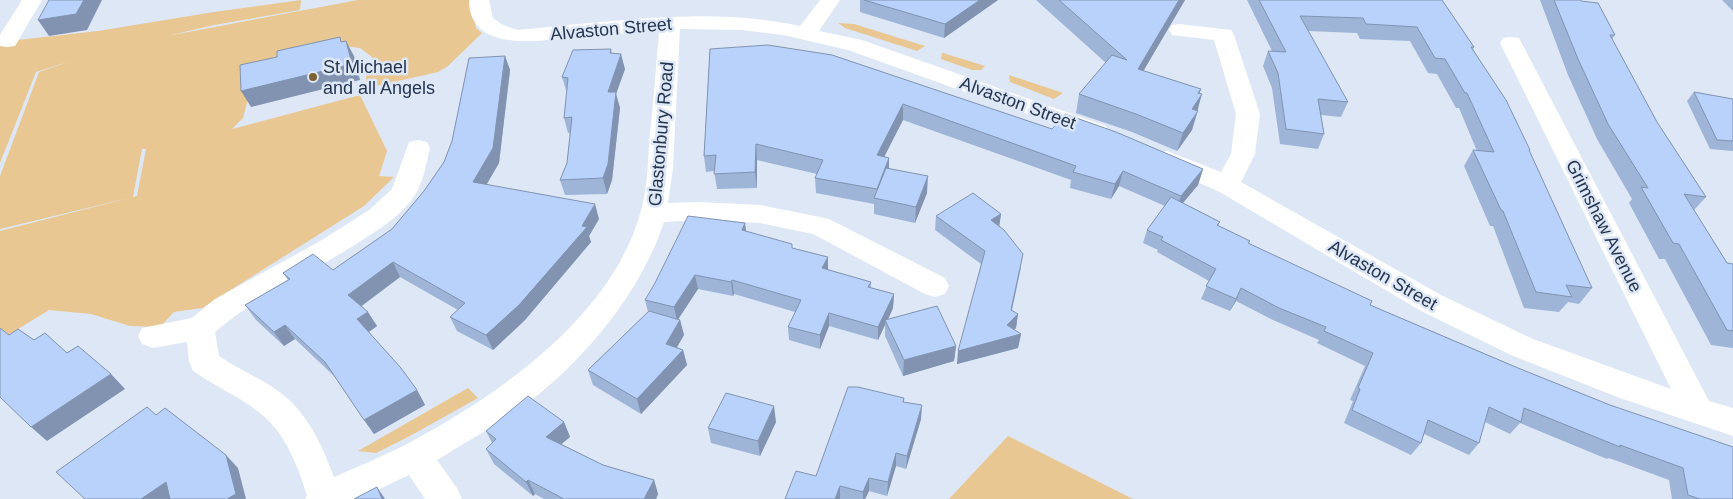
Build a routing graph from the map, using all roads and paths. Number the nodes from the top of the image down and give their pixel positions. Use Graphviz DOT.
graph roads {
  1 [pos="32,0"];
  2 [pos="479,0"];
  3 [pos="830,0"];
  4 [pos="670,23"];
  5 [pos="1180,30"];
  6 [pos="806,33"];
  7 [pos="7,41"];
  8 [pos="1511,44"];
  9 [pos="1122,140"];
  10 [pos="418,148"];
  11 [pos="1148,151"];
  12 [pos="1227,185"];
  13 [pos="654,213"];
  14 [pos="936,286"];
  15 [pos="200,328"];
  16 [pos="153,336"];
  17 [pos="1697,409"];
  18 [pos="1733,422"];
  19 [pos="415,456"];
  20 [pos="324,498"];
  21 [pos="445,499"];
  1 -- 7 [label="street"];
  2 -- 4 [label="street, Alvaston Street"];
  3 -- 6 [label="street"];
  4 -- 6 [label="street, Alvaston Street"];
  4 -- 13 [label="street, Glastonbury Road"];
  5 -- 12 [label="street"];
  6 -- 9 [label="street, Alvaston Street"];
  8 -- 17 [label="street, Grimshaw Avenue"];
  10 -- 15 [label="street"];
  11 -- 12 [label="street, Alvaston Street"];
  12 -- 17 [label="street, Alvaston Street"];
  13 -- 14 [label="street"];
  13 -- 19 [label="street, Glastonbury Road"];
  15 -- 16 [label="street"];
  15 -- 20 [label="street"];
  17 -- 18 [label="street, Alvaston Street"];
  19 -- 20 [label="street, Glastonbury Road"];
  19 -- 21 [label="street"];
}
